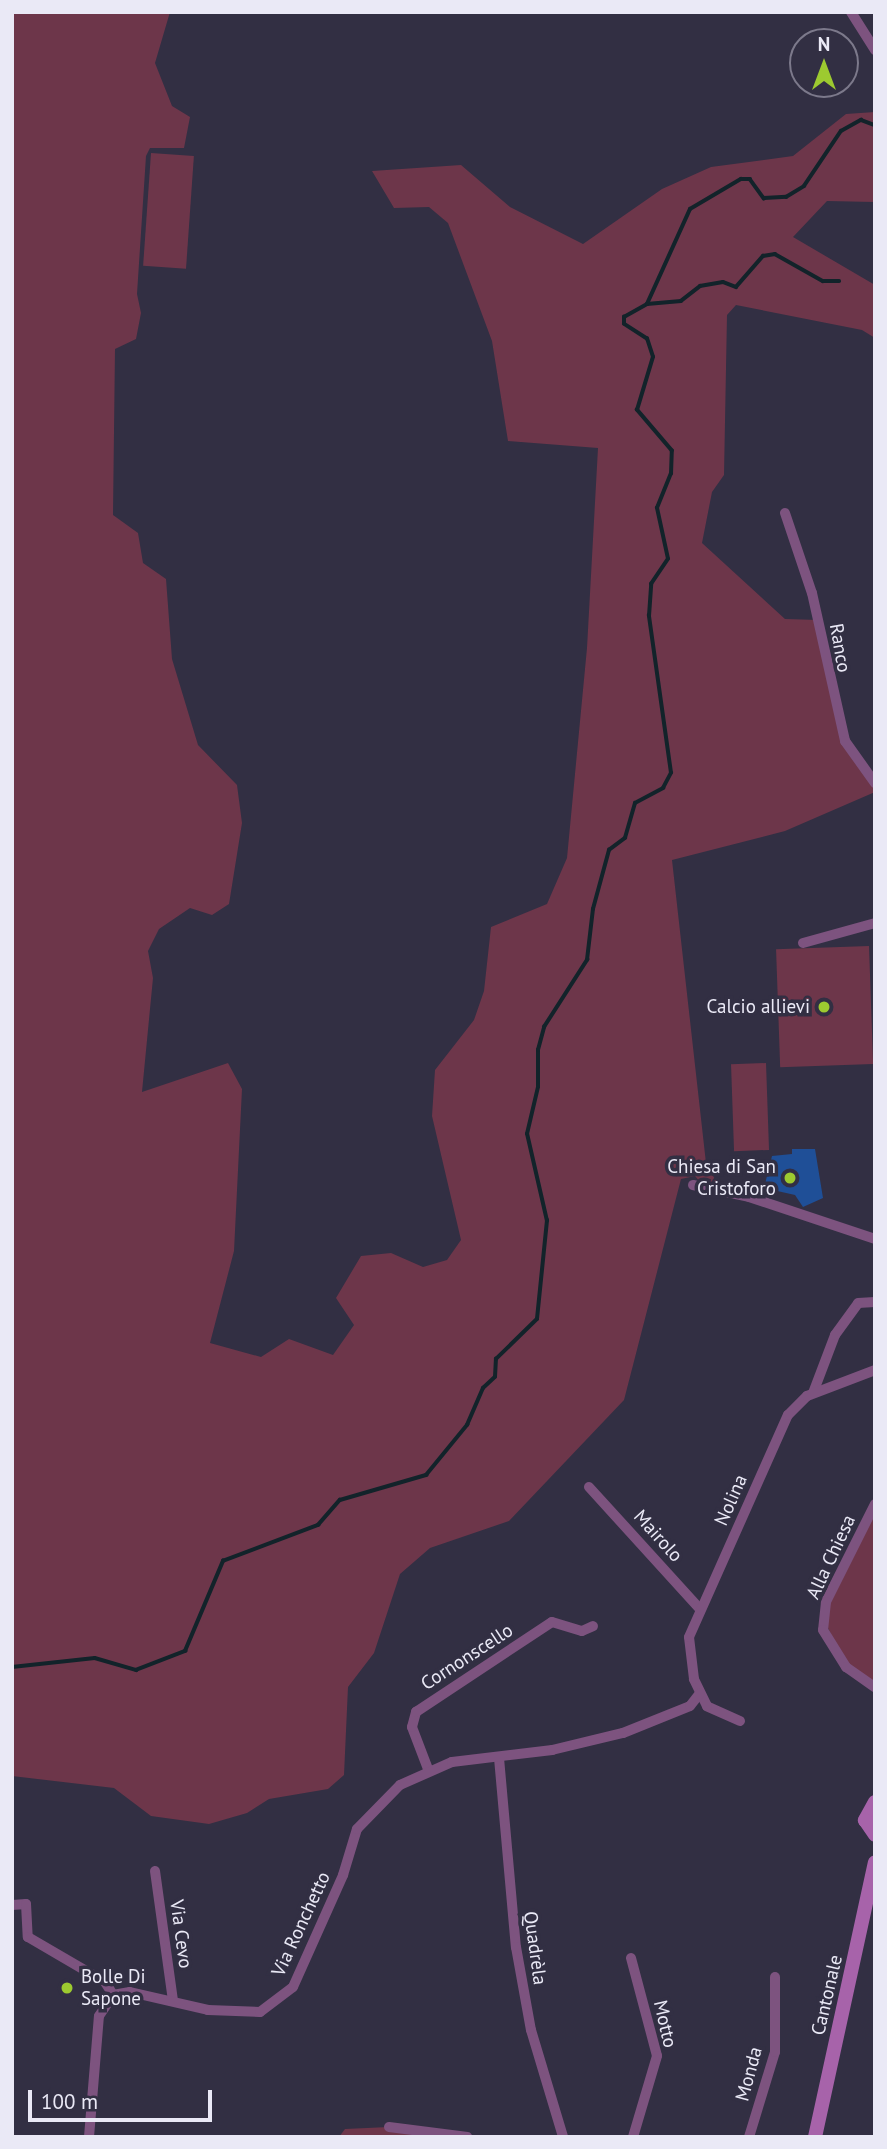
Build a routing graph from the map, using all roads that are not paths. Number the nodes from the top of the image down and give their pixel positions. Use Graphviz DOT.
graph roads {
  1 [pos="851,12"];
  2 [pos="875,50"];
  3 [pos="785,513"];
  4 [pos="875,783"];
  5 [pos="875,923"];
  6 [pos="803,943"];
  7 [pos="693,1185"];
  8 [pos="875,1239"];
  9 [pos="875,1302"];
  10 [pos="875,1370"];
  11 [pos="813,1393"];
  12 [pos="589,1487"];
  13 [pos="875,1504"];
  14 [pos="700,1609"];
  15 [pos="593,1626"];
  16 [pos="875,1687"];
  17 [pos="700,1693"];
  18 [pos="740,1721"];
  19 [pos="499,1758"];
  20 [pos="428,1769"];
  21 [pos="875,1802"];
  22 [pos="875,1836"];
  23 [pos="875,1862"];
  24 [pos="155,1871"];
  25 [pos="12,1905"];
  26 [pos="631,1958"];
  27 [pos="775,1977"];
  28 [pos="113,1996"];
  29 [pos="173,2001"];
  30 [pos="389,2127"];
  31 [pos="89,2137"];
  32 [pos="467,2137"];
  33 [pos="563,2137"];
  34 [pos="633,2137"];
  35 [pos="749,2137"];
  36 [pos="815,2137"];
  1 -- 2 [label="street"];
  3 -- 4 [label="street, Ranco"];
  5 -- 6 [label="street"];
  7 -- 8 [label="street"];
  9 -- 11 [label="street"];
  10 -- 11 [label="street, Nolina"];
  11 -- 14 [label="street, Nolina"];
  12 -- 14 [label="street, Mairolo"];
  13 -- 16 [label="street, Alla Chiesa"];
  14 -- 17 [label="street, Nolina"];
  15 -- 20 [label="street, Cornonscello"];
  17 -- 18 [label="street"];
  17 -- 19 [label="street"];
  19 -- 20 [label="street"];
  19 -- 33 [label="street, Quadrèla"];
  20 -- 29 [label="street, Via Ronchetto"];
  21 -- 22 [label="street"];
  23 -- 36 [label="street, Cantonale"];
  24 -- 29 [label="street, Via Cevo"];
  25 -- 28 [label="street"];
  26 -- 34 [label="street, Motto"];
  27 -- 35 [label="street, Monda"];
  28 -- 29 [label="street, Via Ronchetto"];
  28 -- 31 [label="street"];
  30 -- 32 [label="street"];
}
